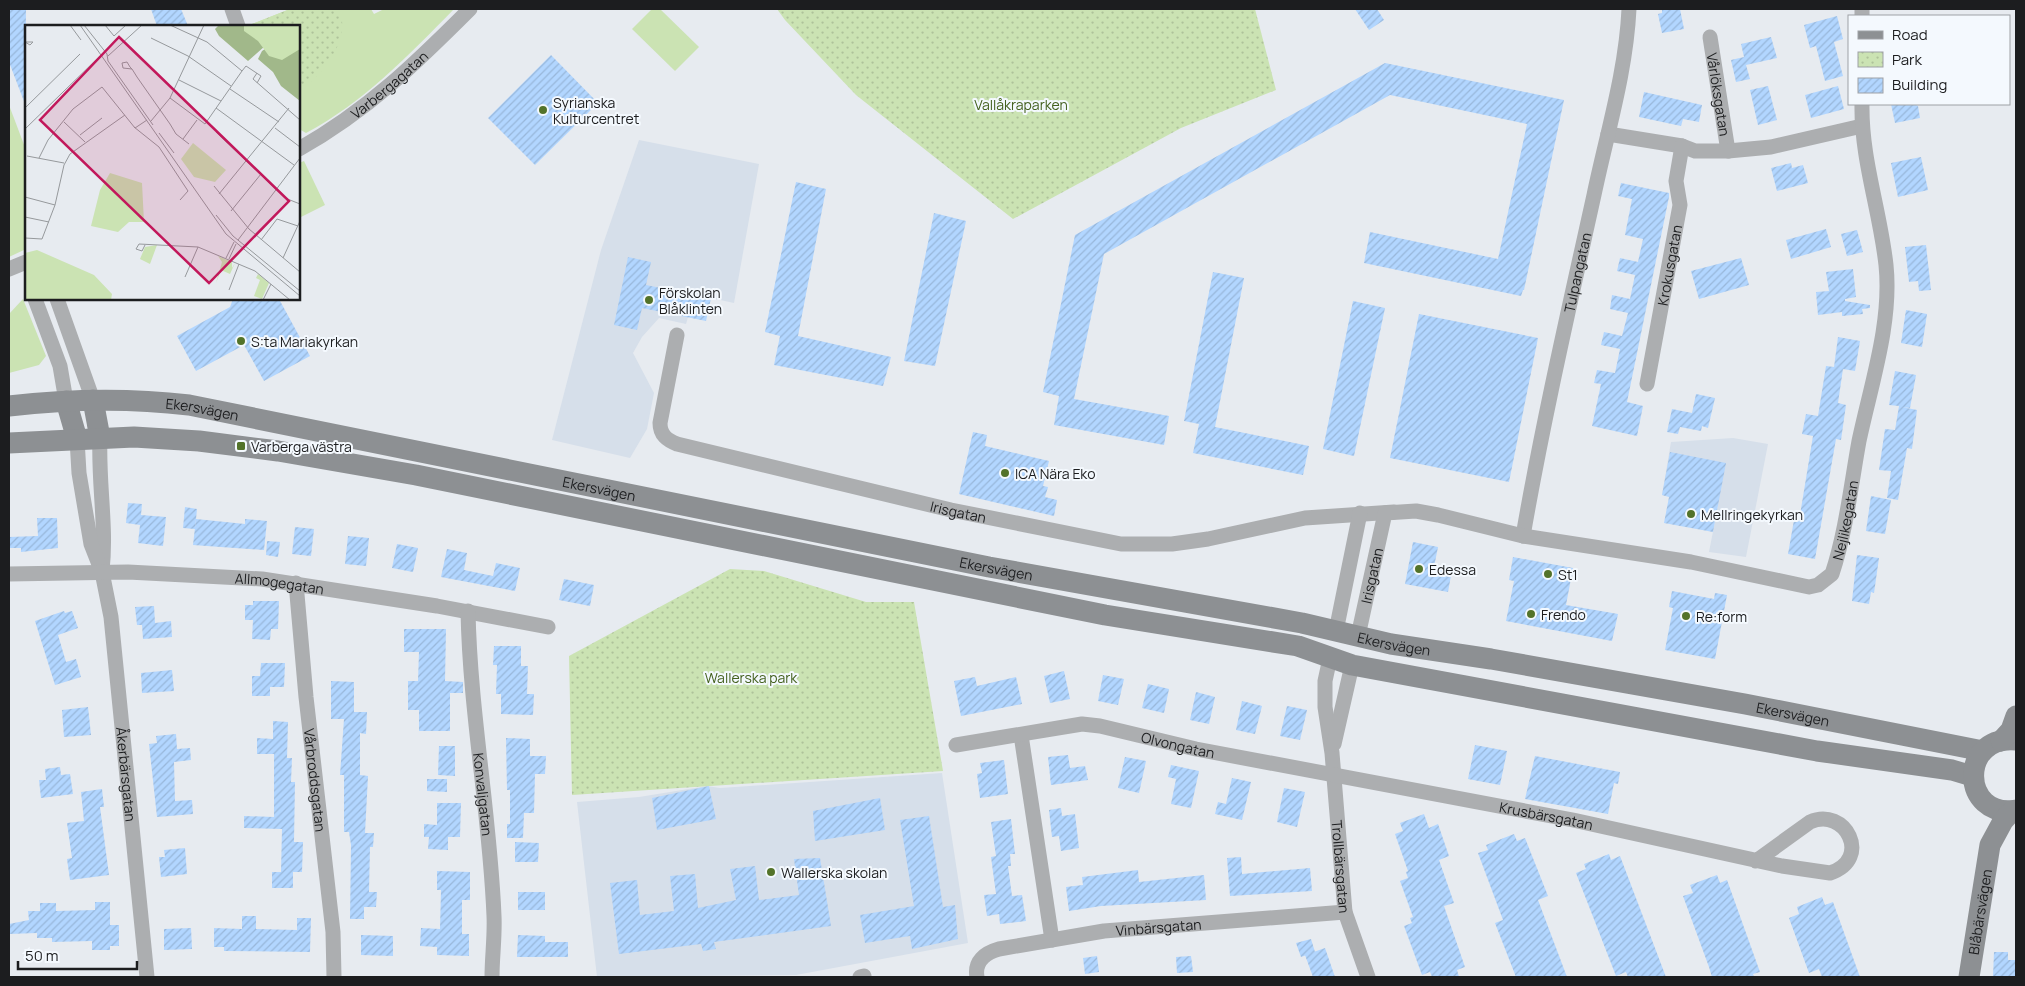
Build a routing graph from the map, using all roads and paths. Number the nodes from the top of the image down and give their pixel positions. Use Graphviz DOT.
graph roads {
  1 [pos="232,9"];
  2 [pos="470,9"];
  3 [pos="1629,9"];
  4 [pos="238,25"];
  5 [pos="1710,37"];
  6 [pos="1862,105"];
  7 [pos="1862,126"];
  8 [pos="1608,134"];
  9 [pos="1682,146"];
  10 [pos="300,149"];
  11 [pos="1728,151"];
  12 [pos="35,300"];
  13 [pos="57,300"];
  14 [pos="677,335"];
  15 [pos="1647,384"];
  16 [pos="92,400"];
  17 [pos="66,401"];
  18 [pos="9,406"];
  19 [pos="100,438"];
  20 [pos="77,439"];
  21 [pos="9,443"];
  22 [pos="1416,511"];
  23 [pos="1364,512"];
  24 [pos="1384,513"];
  25 [pos="1523,536"];
  26 [pos="102,572"];
  27 [pos="9,574"];
  28 [pos="296,583"];
  29 [pos="468,611"];
  30 [pos="548,627"];
  31 [pos="1336,631"];
  32 [pos="1358,636"];
  33 [pos="1330,658"];
  34 [pos="1352,665"];
  35 [pos="2016,716"];
  36 [pos="1021,735"];
  37 [pos="2000,744"];
  38 [pos="956,745"];
  39 [pos="1332,753"];
  40 [pos="1334,775"];
  41 [pos="1975,785"];
  42 [pos="2014,810"];
  43 [pos="1990,845"];
  44 [pos="1756,860"];
  45 [pos="1345,912"];
  46 [pos="1052,940"];
  47 [pos="147,977"];
  48 [pos="334,977"];
  49 [pos="492,977"];
  50 [pos="977,977"];
  51 [pos="1368,977"];
  52 [pos="1968,977"];
  1 -- 4 [label="street"];
  2 -- 10 [label="street, Varbergagatan"];
  3 -- 8 [label="street, Tulpangatan"];
  5 -- 11 [label="street, Vårlöksgatan"];
  6 -- 7 [label="street, Nejlikegatan"];
  7 -- 11 [label="street"];
  7 -- 25 [label="street, Nejlikegatan"];
  8 -- 9 [label="street"];
  8 -- 25 [label="street, Tulpangatan"];
  9 -- 11 [label="street"];
  9 -- 15 [label="street, Krokusgatan"];
  12 -- 17 [label="street"];
  13 -- 16 [label="street"];
  14 -- 23 [label="street, Irisgatan"];
  16 -- 17 [label="main road, Ekersvägen"];
  16 -- 19 [label="main road"];
  16 -- 31 [label="main road, Ekersvägen"];
  17 -- 18 [label="main road, Ekersvägen"];
  17 -- 20 [label="main road"];
  19 -- 20 [label="main road, Ekersvägen"];
  19 -- 26 [label="street, Åkerbärsgatan"];
  19 -- 33 [label="main road, Ekersvägen"];
  20 -- 21 [label="main road, Ekersvägen"];
  20 -- 26 [label="street, Åkerbärsgatan"];
  22 -- 23 [label="street, Nejlikegatan"];
  22 -- 24 [label="street, Nejlikegatan"];
  22 -- 25 [label="street, Nejlikegatan"];
  23 -- 31 [label="street, Irisgatan"];
  24 -- 32 [label="street, Irisgatan"];
  26 -- 27 [label="street, Allmogegatan"];
  26 -- 28 [label="street, Allmogegatan"];
  26 -- 47 [label="street, Åkerbärsgatan"];
  28 -- 29 [label="street, Allmogegatan"];
  28 -- 48 [label="street, Vårbroddsgatan"];
  29 -- 30 [label="street, Allmogegatan"];
  29 -- 49 [label="street, Konvaljgatan"];
  31 -- 32 [label="main road, Ekersvägen"];
  31 -- 33 [label="main road"];
  32 -- 34 [label="main road"];
  32 -- 37 [label="main road, Ekersvägen"];
  33 -- 34 [label="main road, Ekersvägen"];
  33 -- 39 [label="street, Trollbärsgatan"];
  34 -- 39 [label="street, Trollbärsgatan"];
  34 -- 41 [label="main road, Ekersvägen"];
  35 -- 37 [label="main road"];
  36 -- 38 [label="street, Olvongatan"];
  36 -- 40 [label="street, Olvongatan"];
  36 -- 46 [label="street"];
  37 -- 41 [label="main road"];
  39 -- 40 [label="street, Trollbärsgatan"];
  40 -- 44 [label="street, Krusbärsgatan"];
  40 -- 45 [label="street, Trollbärsgatan"];
  41 -- 42 [label="main road"];
  41 -- 43 [label="main road, Blåbärsvägen"];
  42 -- 43 [label="main road, Blåbärsvägen"];
  43 -- 52 [label="main road, Blåbärsvägen"];
  44 -- 44 [label="street, Krusbärsgatan"];
  45 -- 46 [label="street, Vinbärsgatan"];
  45 -- 51 [label="street, Trollbärsgatan"];
  46 -- 50 [label="street, Vinbärsgatan"];
}
